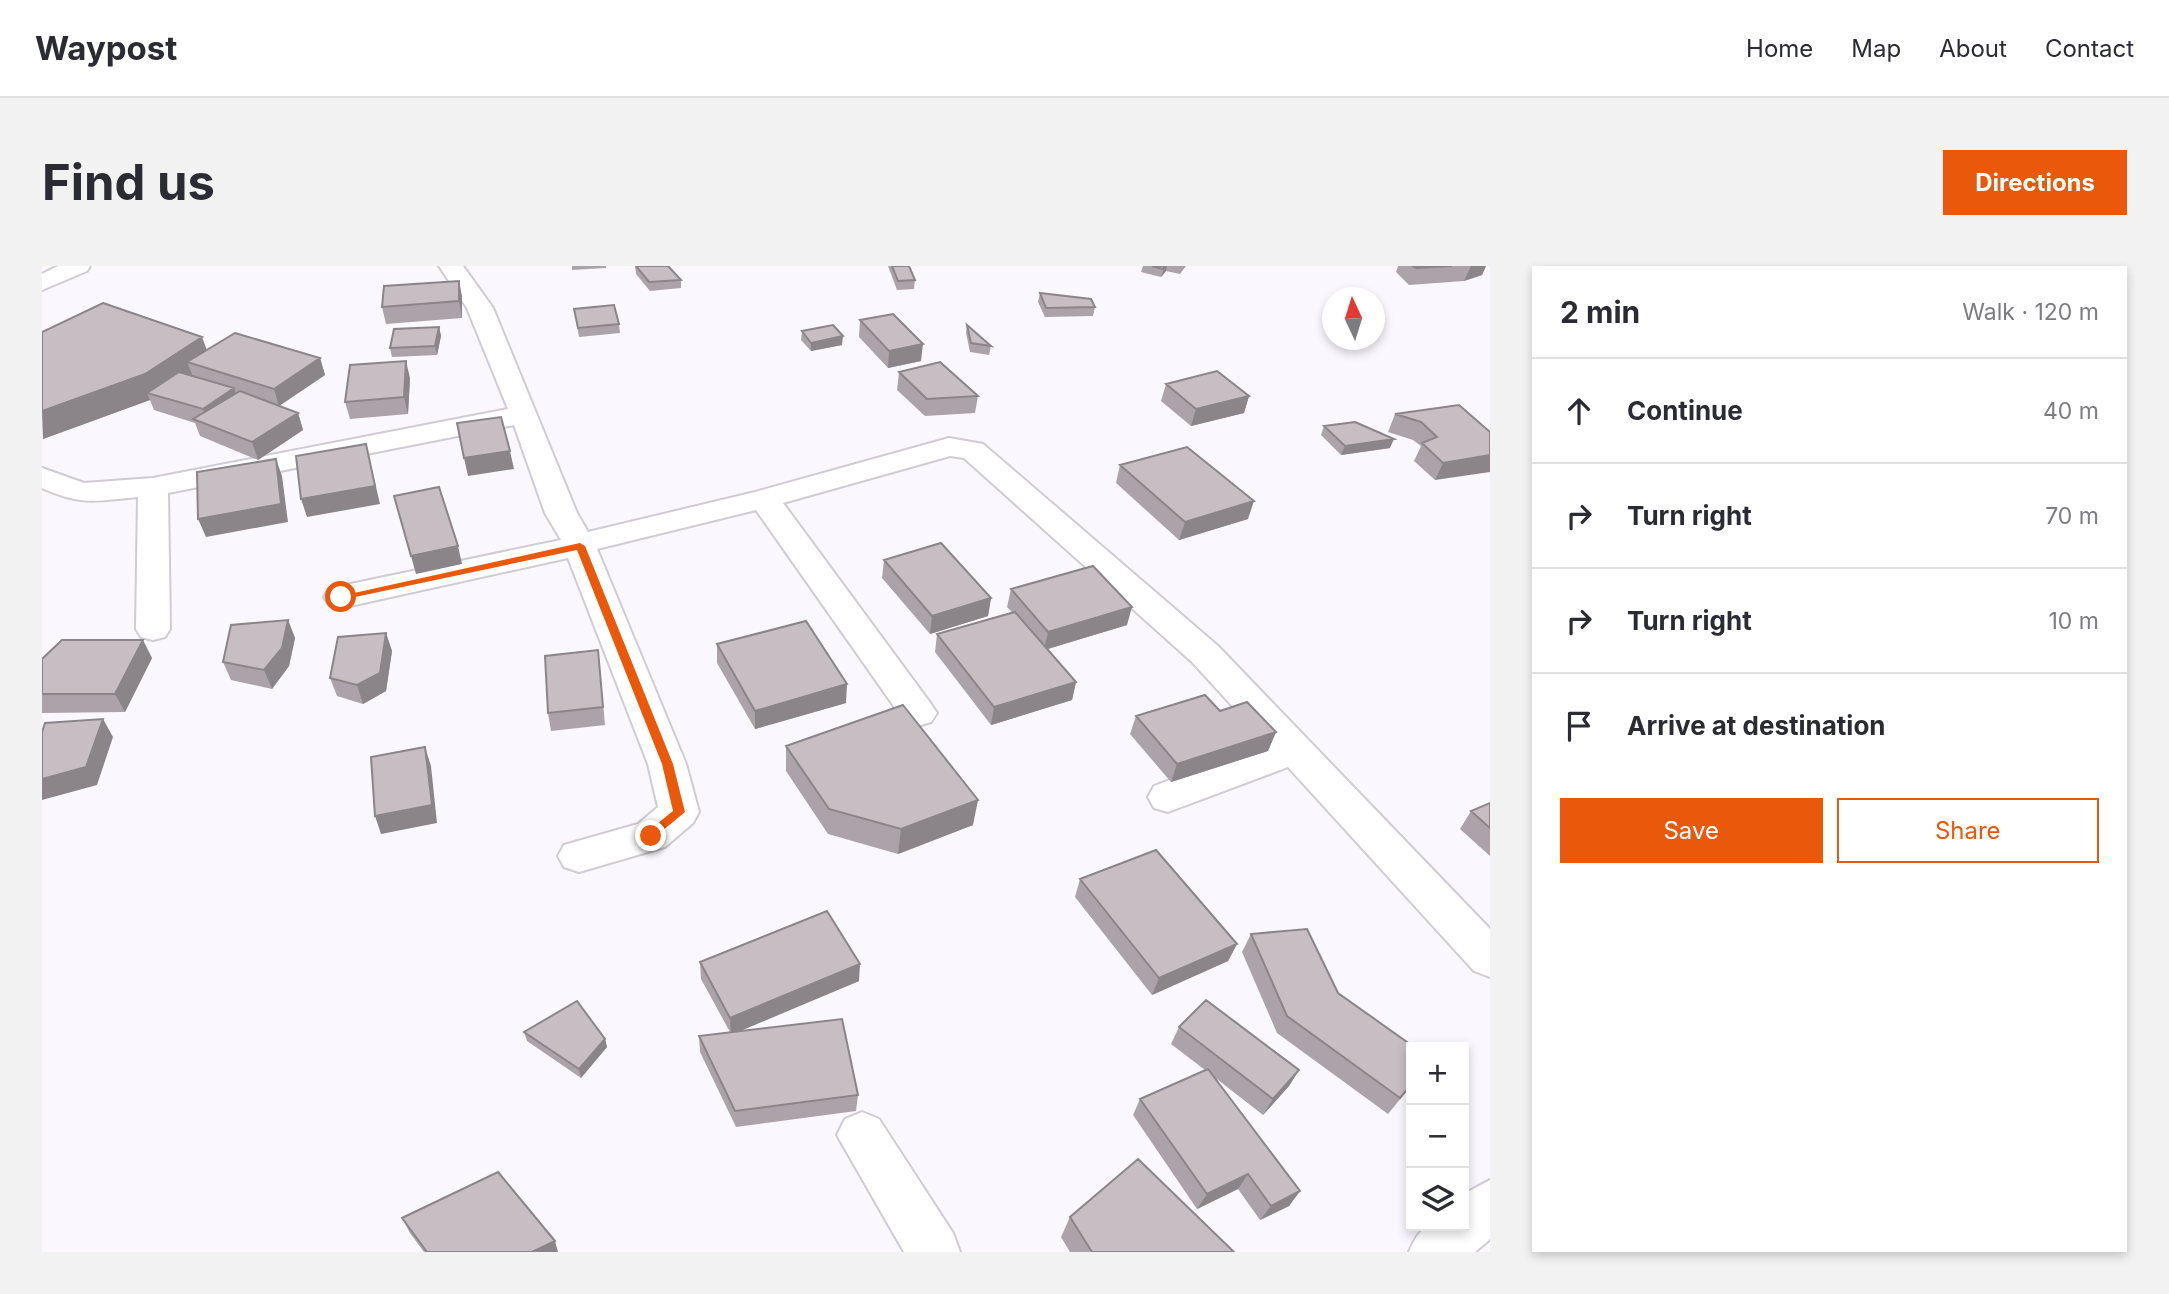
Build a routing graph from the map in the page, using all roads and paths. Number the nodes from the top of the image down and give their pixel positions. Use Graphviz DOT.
graph roads {
  1 [pos="78,266"];
  2 [pos="451,266"];
  3 [pos="42,283"];
  4 [pos="524,414"];
  5 [pos="42,477"];
  6 [pos="153,487"];
  7 [pos="764,499"];
  8 [pos="580,545"];
  9 [pos="341,597"];
  10 [pos="153,629"];
  11 [pos="918,713"];
  12 [pos="1294,749"];
  13 [pos="1168,797"];
  14 [pos="579,856"];
  15 [pos="1490,958"];
  16 [pos="862,1135"];
  17 [pos="1490,1205"];
  18 [pos="934,1252"];
  19 [pos="1435,1252"];
  1 -- 3 [label="street"];
  2 -- 4 [label="street"];
  4 -- 6 [label="street"];
  4 -- 8 [label="street"];
  5 -- 6 [label="street"];
  6 -- 10 [label="street"];
  7 -- 8 [label="street"];
  7 -- 11 [label="street"];
  7 -- 12 [label="street"];
  8 -- 9 [label="street"];
  8 -- 14 [label="street"];
  12 -- 13 [label="street"];
  12 -- 15 [label="street"];
  16 -- 18 [label="street"];
  17 -- 19 [label="street"];
}
